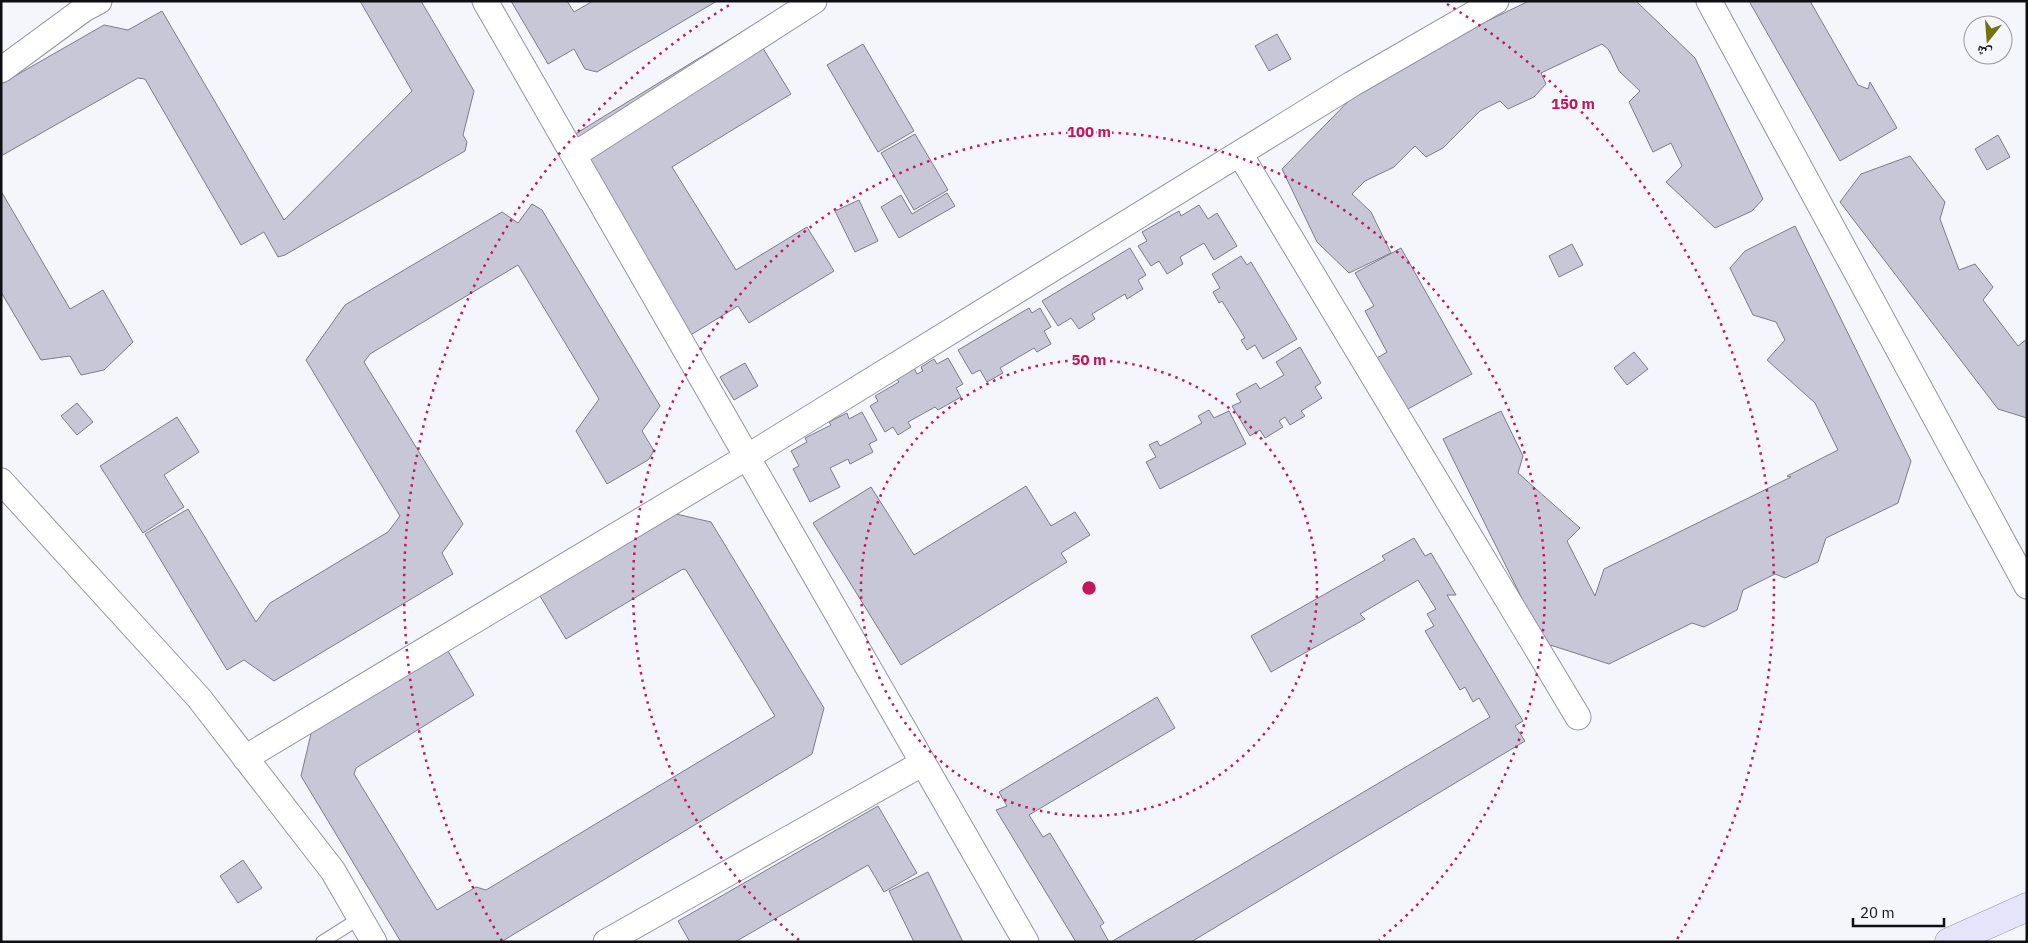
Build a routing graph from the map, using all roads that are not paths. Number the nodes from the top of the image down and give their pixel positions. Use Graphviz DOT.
graph roads {
  1 [pos="99,1"];
  2 [pos="486,1"];
  3 [pos="814,1"];
  4 [pos="1496,1"];
  5 [pos="1709,1"];
  6 [pos="1,70"];
  7 [pos="1240,154"];
  8 [pos="574,155"];
  9 [pos="747,457"];
  10 [pos="1,481"];
  11 [pos="2027,586"];
  12 [pos="1578,717"];
  13 [pos="246,758"];
  14 [pos="923,763"];
  15 [pos="2027,907"];
  16 [pos="360,918"];
  17 [pos="322,942"];
  18 [pos="374,942"];
  19 [pos="606,942"];
  20 [pos="1026,942"];
  21 [pos="1948,942"];
  1 -- 6 [label="street"];
  2 -- 8 [label="street"];
  3 -- 8 [label="street"];
  4 -- 7 [label="street"];
  5 -- 11 [label="street"];
  7 -- 9 [label="street"];
  7 -- 12 [label="street"];
  8 -- 9 [label="street"];
  9 -- 13 [label="street"];
  9 -- 14 [label="street"];
  10 -- 13 [label="street"];
  13 -- 16 [label="street"];
  14 -- 19 [label="street"];
  14 -- 20 [label="street"];
  15 -- 21 [label="main road"];
  16 -- 17 [label="lane"];
  16 -- 18 [label="street"];
}
